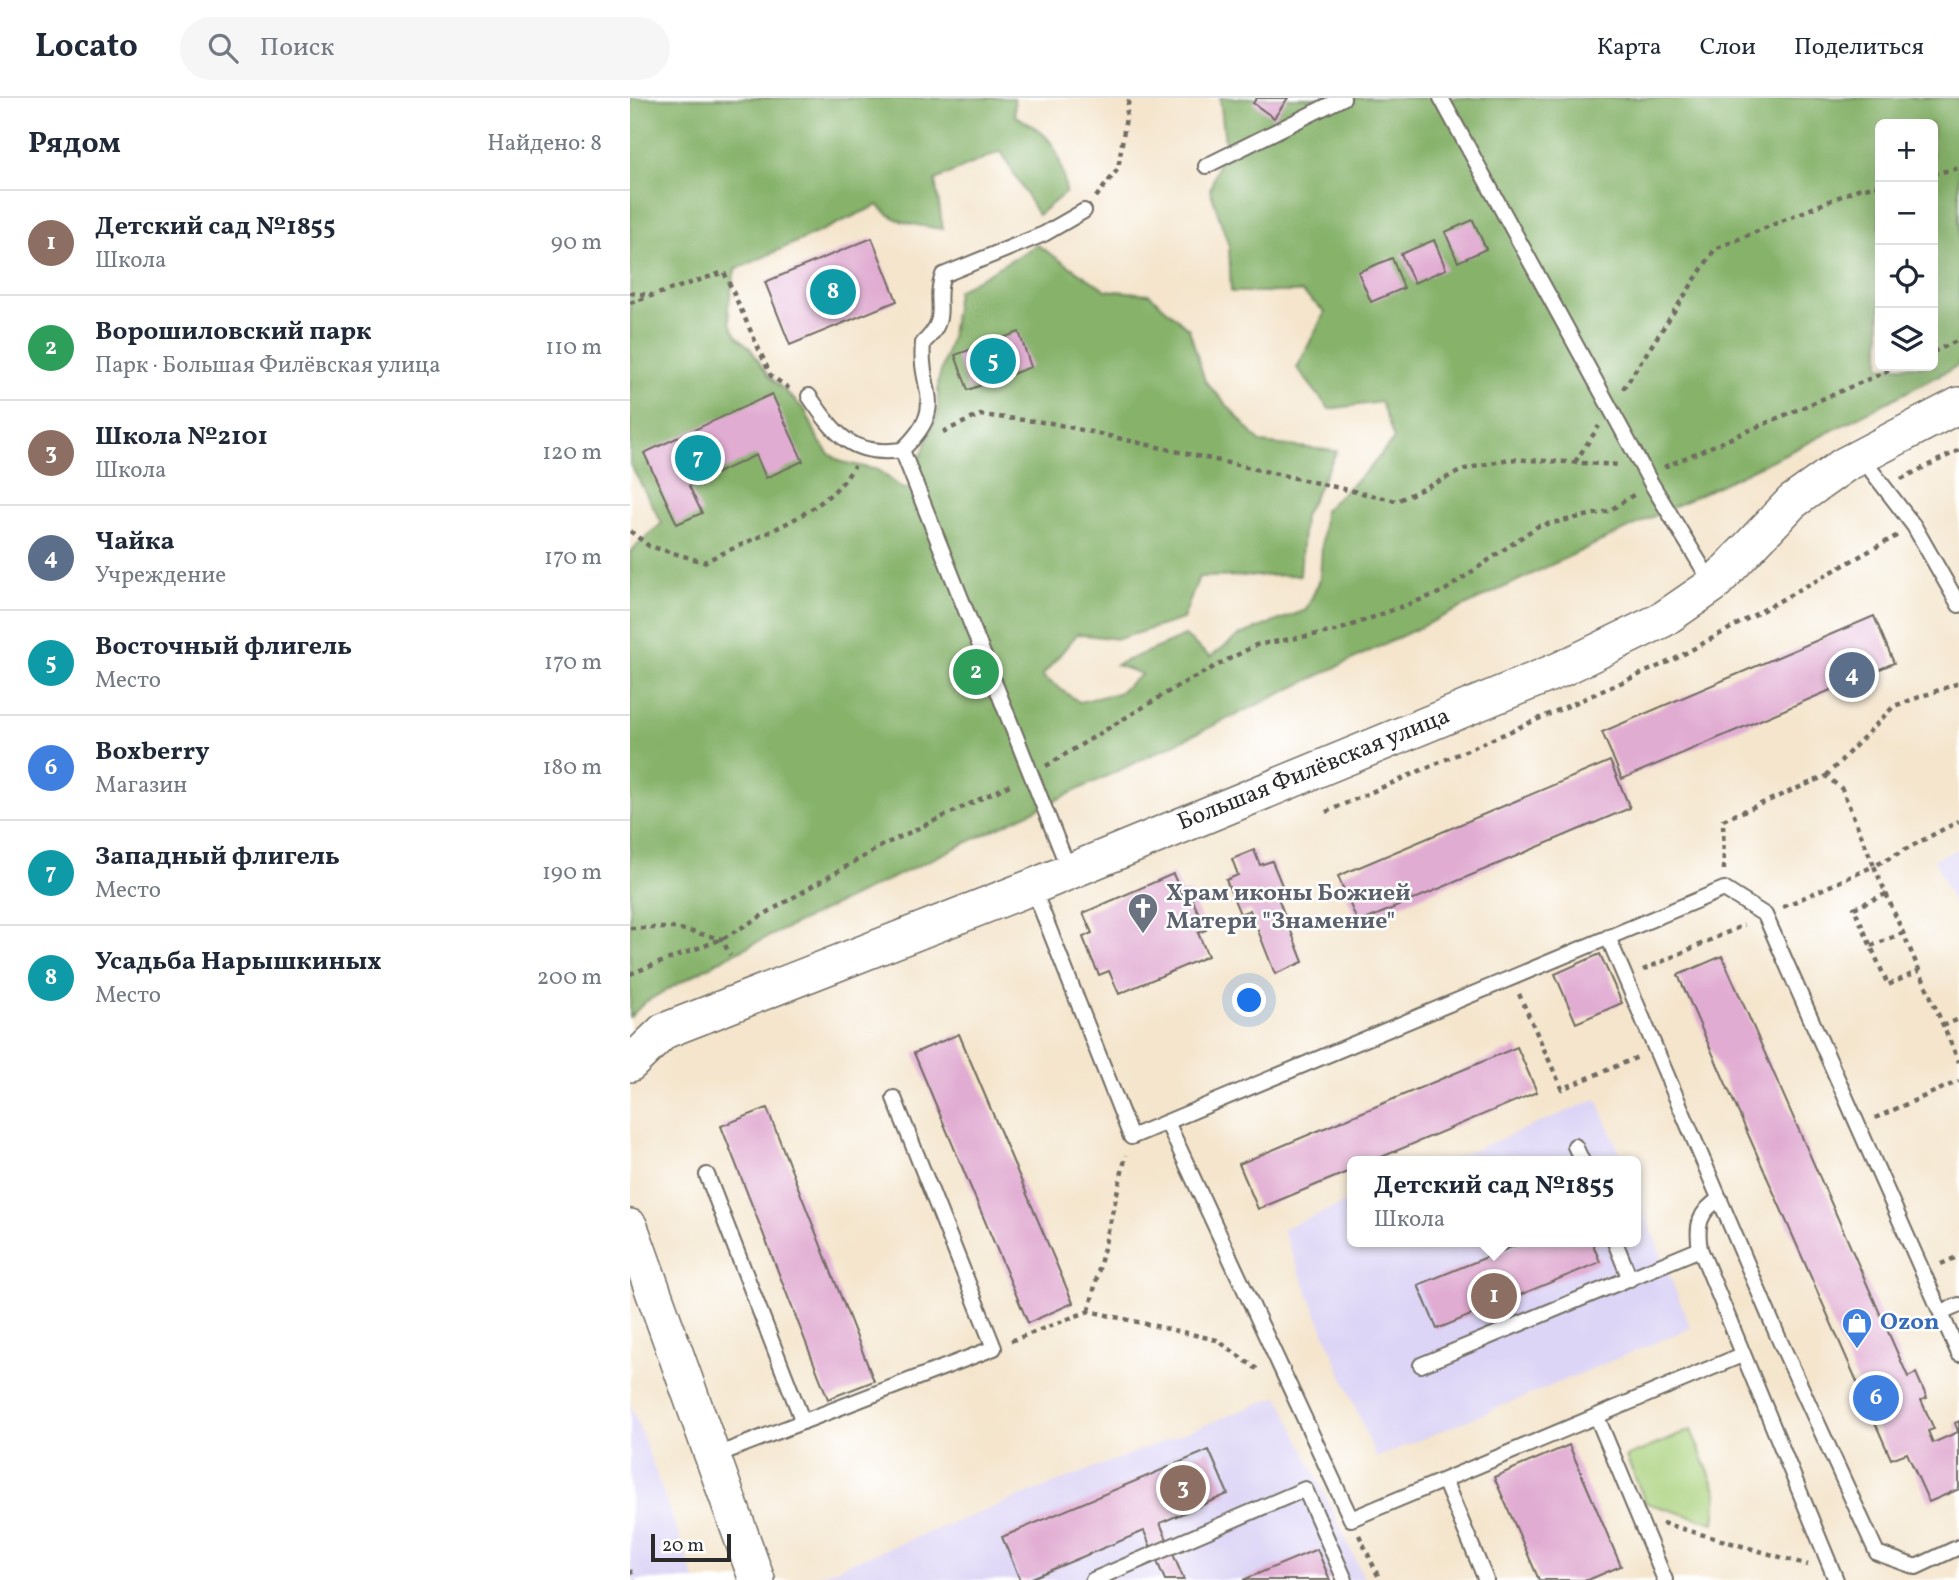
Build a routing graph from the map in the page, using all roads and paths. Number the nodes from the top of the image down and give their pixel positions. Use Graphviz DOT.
graph roads {
  1 [pos="1129,98"];
  2 [pos="1343,98"];
  3 [pos="1441,98"];
  4 [pos="1206,166"];
  5 [pos="1959,168"];
  6 [pos="1938,172"];
  7 [pos="1875,186"];
  8 [pos="1084,211"];
  9 [pos="630,293"];
  10 [pos="656,296"];
  11 [pos="630,303"];
  12 [pos="1959,340"];
  13 [pos="1938,350"];
  14 [pos="1887,371"];
  15 [pos="1619,395"];
  16 [pos="809,396"];
  17 [pos="1959,405"];
  18 [pos="1604,418"];
  19 [pos="863,450"];
  20 [pos="902,450"];
  21 [pos="1959,450"];
  22 [pos="1860,456"];
  23 [pos="1575,463"];
  24 [pos="1625,466"];
  25 [pos="1651,467"];
  26 [pos="1663,467"];
  27 [pos="1651,483"];
  28 [pos="1885,488"];
  29 [pos="630,531"];
  30 [pos="1713,585"];
  31 [pos="1959,605"];
  32 [pos="1959,682"];
  33 [pos="1031,775"];
  34 [pos="1826,776"];
  35 [pos="1959,821"];
  36 [pos="1874,866"];
  37 [pos="1069,870"];
  38 [pos="1032,887"];
  39 [pos="1724,889"];
  40 [pos="1886,894"];
  41 [pos="1765,915"];
  42 [pos="630,928"];
  43 [pos="1903,933"];
  44 [pos="1608,937"];
  45 [pos="722,939"];
  46 [pos="1871,946"];
  47 [pos="730,955"];
  48 [pos="1919,971"];
  49 [pos="630,974"];
  50 [pos="1626,977"];
  51 [pos="1512,978"];
  52 [pos="1959,1018"];
  53 [pos="1943,1026"];
  54 [pos="1658,1048"];
  55 [pos="1959,1062"];
  56 [pos="630,1064"];
  57 [pos="1959,1081"];
  58 [pos="894,1098"];
  59 [pos="1167,1122"];
  60 [pos="1858,1126"];
  61 [pos="1131,1137"];
  62 [pos="1575,1146"];
  63 [pos="1579,1156"];
  64 [pos="707,1175"];
  65 [pos="1720,1199"];
  66 [pos="630,1227"];
  67 [pos="1617,1247"];
  68 [pos="1700,1249"];
  69 [pos="1630,1279"];
  70 [pos="1959,1306"];
  71 [pos="1089,1311"];
  72 [pos="1941,1313"];
  73 [pos="994,1348"];
  74 [pos="1959,1354"];
  75 [pos="1742,1355"];
  76 [pos="1421,1365"];
  77 [pos="1291,1393"];
  78 [pos="1597,1417"];
  79 [pos="803,1422"];
  80 [pos="713,1457"];
  81 [pos="1444,1480"];
  82 [pos="1638,1516"];
  83 [pos="1351,1519"];
  84 [pos="1959,1547"];
  85 [pos="630,1570"];
  86 [pos="1835,1576"];
  87 [pos="634,1580"];
  88 [pos="757,1580"];
  89 [pos="1093,1580"];
  90 [pos="1345,1580"];
  91 [pos="1380,1580"];
  92 [pos="1486,1580"];
  93 [pos="1665,1580"];
  1 -- 8 [label="path"];
  2 -- 4 [label="lane"];
  3 -- 27 [label="lane"];
  5 -- 6 [label="path"];
  7 -- 15 [label="path"];
  8 -- 20 [label="lane"];
  9 -- 10 [label="path"];
  10 -- 11 [label="path"];
  10 -- 16 [label="path"];
  12 -- 13 [label="path"];
  14 -- 26 [label="path"];
  16 -- 19 [label="lane"];
  17 -- 22 [label="street, Большая Филёвская улица"];
  18 -- 23 [label="path"];
  19 -- 20 [label="lane"];
  19 -- 29 [label="path"];
  20 -- 23 [label="path"];
  20 -- 33 [label="lane"];
  21 -- 28 [label="path"];
  22 -- 28 [label="lane"];
  22 -- 30 [label="street, Большая Филёвская улица"];
  23 -- 24 [label="path"];
  25 -- 26 [label="path"];
  26 -- 27 [label="path"];
  27 -- 30 [label="lane"];
  27 -- 33 [label="path"];
  28 -- 31 [label="lane"];
  30 -- 37 [label="street, Большая Филёвская улица"];
  32 -- 34 [label="path"];
  33 -- 37 [label="lane"];
  33 -- 45 [label="path"];
  34 -- 36 [label="path"];
  34 -- 39 [label="path"];
  35 -- 36 [label="path"];
  36 -- 40 [label="path"];
  36 -- 41 [label="path"];
  37 -- 38 [label="street, Большая Филёвская улица"];
  38 -- 56 [label="street, Большая Филёвская улица"];
  38 -- 61 [label="lane"];
  39 -- 41 [label="lane"];
  39 -- 44 [label="lane"];
  40 -- 43 [label="path"];
  40 -- 46 [label="path"];
  41 -- 50 [label="path"];
  41 -- 60 [label="lane"];
  42 -- 45 [label="path"];
  43 -- 46 [label="path"];
  43 -- 48 [label="path"];
  44 -- 50 [label="lane"];
  44 -- 51 [label="lane"];
  45 -- 47 [label="path"];
  45 -- 49 [label="path"];
  46 -- 48 [label="path"];
  48 -- 53 [label="path"];
  50 -- 54 [label="lane"];
  51 -- 54 [label="path"];
  51 -- 59 [label="lane"];
  52 -- 53 [label="path"];
  53 -- 55 [label="path"];
  54 -- 65 [label="lane"];
  57 -- 60 [label="path"];
  58 -- 73 [label="lane"];
  59 -- 61 [label="lane"];
  59 -- 77 [label="lane"];
  60 -- 72 [label="lane"];
  61 -- 71 [label="path"];
  62 -- 63 [label="lane"];
  64 -- 79 [label="lane"];
  65 -- 68 [label="lane"];
  65 -- 84 [label="lane"];
  66 -- 80 [label="street"];
  67 -- 69 [label="lane"];
  68 -- 69 [label="lane"];
  68 -- 75 [label="lane"];
  69 -- 76 [label="lane"];
  70 -- 72 [label="lane"];
  71 -- 73 [label="path"];
  71 -- 77 [label="path"];
  72 -- 74 [label="lane"];
  73 -- 79 [label="lane"];
  75 -- 78 [label="lane"];
  75 -- 86 [label="lane"];
  77 -- 83 [label="lane"];
  78 -- 81 [label="lane"];
  78 -- 82 [label="lane"];
  79 -- 80 [label="lane"];
  80 -- 88 [label="street"];
  81 -- 83 [label="lane"];
  81 -- 92 [label="lane"];
  82 -- 86 [label="path"];
  82 -- 93 [label="lane"];
  83 -- 91 [label="path"];
  85 -- 87 [label="path"];
  89 -- 90 [label="lane"];
}
